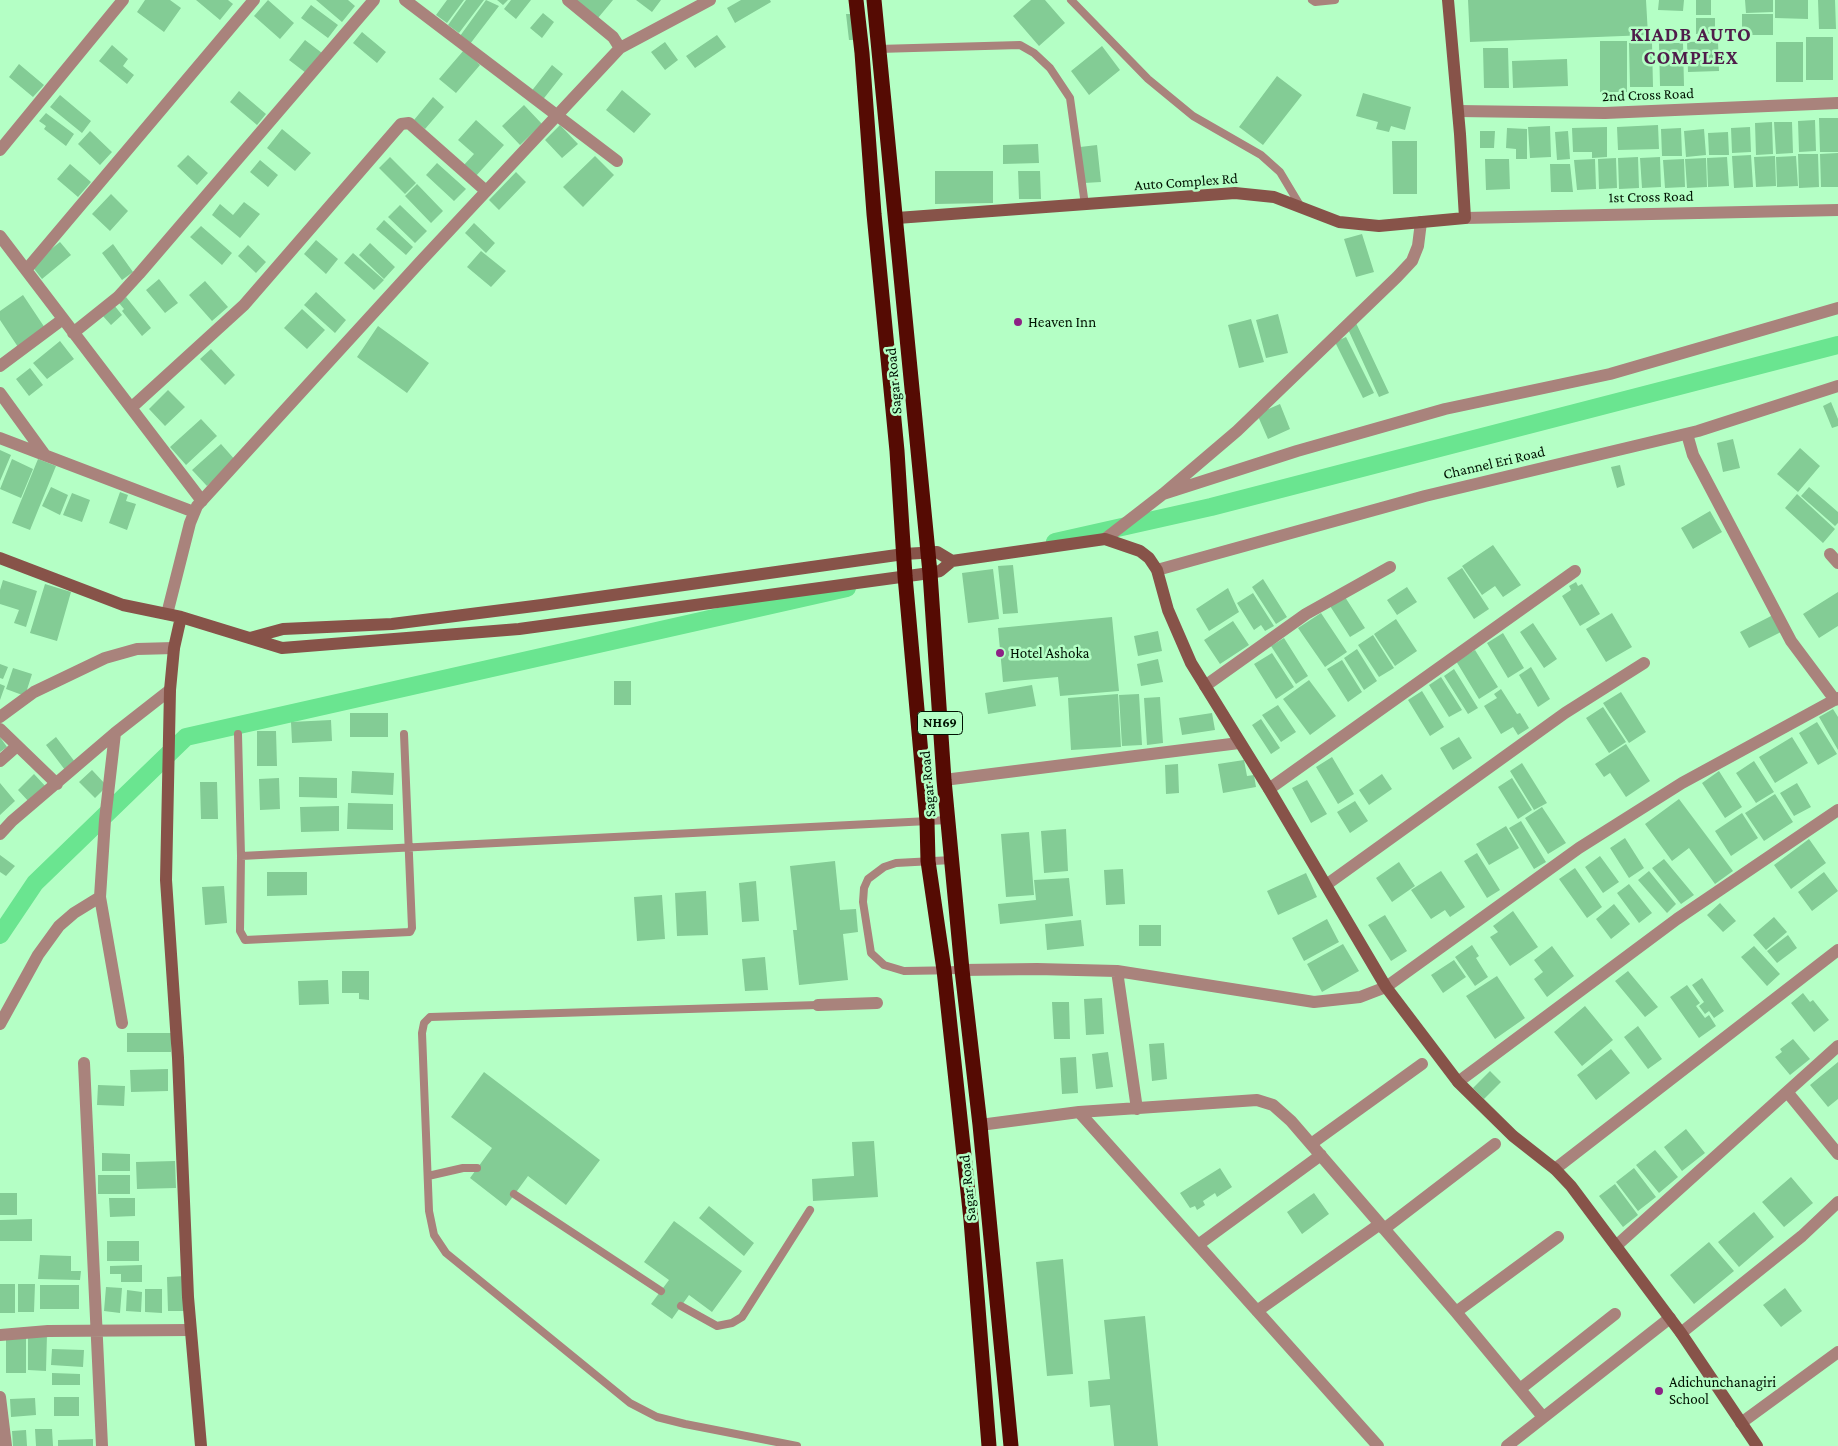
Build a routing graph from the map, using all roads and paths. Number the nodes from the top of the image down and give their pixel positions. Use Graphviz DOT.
graph roads {
  1 [pos="123,0"];
  2 [pos="254,0"];
  3 [pos="374,0"];
  4 [pos="405,0"];
  5 [pos="568,0"];
  6 [pos="710,0"];
  7 [pos="856,0"];
  8 [pos="874,0"];
  9 [pos="1071,0"];
  10 [pos="1312,0"];
  11 [pos="1335,0"];
  12 [pos="1448,0"];
  13 [pos="620,48"];
  14 [pos="878,49"];
  15 [pos="1838,103"];
  16 [pos="1458,111"];
  17 [pos="556,116"];
  18 [pos="0,150"];
  19 [pos="617,161"];
  20 [pos="486,191"];
  21 [pos="1085,205"];
  22 [pos="1301,207"];
  23 [pos="1838,210"];
  24 [pos="897,218"];
  25 [pos="1465,218"];
  26 [pos="1421,222"];
  27 [pos="0,236"];
  28 [pos="26,270"];
  29 [pos="1838,308"];
  30 [pos="63,320"];
  31 [pos="73,333"];
  32 [pos="0,366"];
  33 [pos="1838,386"];
  34 [pos="0,393"];
  35 [pos="131,408"];
  36 [pos="1687,434"];
  37 [pos="0,438"];
  38 [pos="45,455"];
  39 [pos="1163,494"];
  40 [pos="202,501"];
  41 [pos="194,512"];
  42 [pos="1105,539"];
  43 [pos="927,551"];
  44 [pos="904,554"];
  45 [pos="0,558"];
  46 [pos="952,561"];
  47 [pos="1390,568"];
  48 [pos="1157,570"];
  49 [pos="1575,571"];
  50 [pos="930,573"];
  51 [pos="905,576"];
  52 [pos="167,614"];
  53 [pos="181,617"];
  54 [pos="250,638"];
  55 [pos="174,648"];
  56 [pos="1644,663"];
  57 [pos="1205,686"];
  58 [pos="170,690"];
  59 [pos="1837,699"];
  60 [pos="0,717"];
  61 [pos="0,729"];
  62 [pos="115,733"];
  63 [pos="238,734"];
  64 [pos="404,734"];
  65 [pos="1239,743"];
  66 [pos="17,746"];
  67 [pos="0,761"];
  68 [pos="944,780"];
  69 [pos="57,784"];
  70 [pos="1269,789"];
  71 [pos="1838,810"];
  72 [pos="948,820"];
  73 [pos="927,821"];
  74 [pos="0,834"];
  75 [pos="407,847"];
  76 [pos="241,856"];
  77 [pos="952,860"];
  78 [pos="928,861"];
  79 [pos="1326,885"];
  80 [pos="100,898"];
  81 [pos="1838,950"];
  82 [pos="944,970"];
  83 [pos="962,970"];
  84 [pos="1117,971"];
  85 [pos="1386,987"];
  86 [pos="877,1003"];
  87 [pos="818,1004"];
  88 [pos="122,1023"];
  89 [pos="0,1024"];
  90 [pos="1838,1046"];
  91 [pos="84,1063"];
  92 [pos="1422,1064"];
  93 [pos="1458,1082"];
  94 [pos="1788,1093"];
  95 [pos="1137,1109"];
  96 [pos="1079,1112"];
  97 [pos="980,1125"];
  98 [pos="1311,1144"];
  99 [pos="1495,1144"];
  100 [pos="1838,1154"];
  101 [pos="1321,1155"];
  102 [pos="477,1168"];
  103 [pos="1555,1169"];
  104 [pos="428,1176"];
  105 [pos="514,1194"];
  106 [pos="1838,1202"];
  107 [pos="810,1210"];
  108 [pos="1382,1226"];
  109 [pos="1558,1237"];
  110 [pos="1198,1245"];
  111 [pos="1616,1246"];
  112 [pos="661,1290"];
  113 [pos="682,1306"];
  114 [pos="1257,1311"];
  115 [pos="1456,1312"];
  116 [pos="1615,1314"];
  117 [pos="1670,1318"];
  118 [pos="190,1330"];
  119 [pos="96,1331"];
  120 [pos="1681,1333"];
  121 [pos="0,1335"];
  122 [pos="1838,1352"];
  123 [pos="1520,1389"];
  124 [pos="0,1397"];
  125 [pos="1543,1417"];
  126 [pos="1741,1423"];
  127 [pos="4,1440"];
  128 [pos="102,1446"];
  129 [pos="201,1446"];
  130 [pos="797,1446"];
  131 [pos="989,1446"];
  132 [pos="1012,1446"];
  133 [pos="1378,1446"];
  134 [pos="1507,1446"];
  135 [pos="1757,1446"];
  1 -- 18 [label="street"];
  2 -- 28 [label="street"];
  3 -- 31 [label="street"];
  4 -- 17 [label="street"];
  5 -- 13 [label="street"];
  6 -- 13 [label="street"];
  7 -- 44 [label="highway, Sagar Road / NH69"];
  8 -- 14 [label="highway, Sagar Road / NH69"];
  9 -- 22 [label="lane"];
  10 -- 11 [label="lane"];
  12 -- 16 [label="street"];
  13 -- 17 [label="street"];
  14 -- 21 [label="lane"];
  14 -- 24 [label="highway, Sagar Road / NH69"];
  15 -- 16 [label="street, 2nd Cross Road"];
  16 -- 25 [label="street"];
  17 -- 19 [label="street"];
  17 -- 20 [label="street"];
  20 -- 35 [label="street"];
  20 -- 40 [label="street"];
  21 -- 22 [label="street, Auto Complex Rd"];
  21 -- 24 [label="street, Auto Complex Rd"];
  22 -- 26 [label="street, Auto Complex Rd"];
  23 -- 25 [label="street, 1st Cross Road"];
  24 -- 43 [label="highway, Sagar Road / NH69"];
  25 -- 26 [label="street, Auto Complex Rd"];
  26 -- 39 [label="street"];
  27 -- 28 [label="street"];
  28 -- 30 [label="street"];
  29 -- 39 [label="street"];
  30 -- 31 [label="street"];
  30 -- 32 [label="street"];
  31 -- 35 [label="street"];
  33 -- 36 [label="street, Channel Eri Road"];
  34 -- 38 [label="street"];
  35 -- 40 [label="street"];
  36 -- 48 [label="street, Channel Eri Road"];
  36 -- 59 [label="street"];
  37 -- 38 [label="street"];
  38 -- 41 [label="street"];
  39 -- 42 [label="street"];
  40 -- 41 [label="street"];
  41 -- 52 [label="street"];
  42 -- 46 [label="street"];
  42 -- 48 [label="street"];
  43 -- 44 [label="street"];
  43 -- 46 [label="street"];
  43 -- 50 [label="highway, Sagar Road / NH69"];
  44 -- 51 [label="highway, Sagar Road / NH69"];
  44 -- 54 [label="street"];
  45 -- 52 [label="street"];
  46 -- 50 [label="street"];
  47 -- 57 [label="street"];
  48 -- 57 [label="street"];
  49 -- 70 [label="street"];
  50 -- 51 [label="street"];
  50 -- 68 [label="highway, Sagar Road / NH69"];
  51 -- 54 [label="street"];
  51 -- 73 [label="highway, Sagar Road / NH69"];
  52 -- 53 [label="street"];
  53 -- 54 [label="street"];
  53 -- 55 [label="street"];
  55 -- 58 [label="street"];
  55 -- 60 [label="street"];
  56 -- 79 [label="street"];
  57 -- 65 [label="street"];
  58 -- 62 [label="street"];
  58 -- 118 [label="street"];
  59 -- 85 [label="street"];
  61 -- 66 [label="street"];
  62 -- 69 [label="street"];
  62 -- 80 [label="street"];
  63 -- 76 [label="lane"];
  64 -- 75 [label="lane"];
  65 -- 68 [label="street"];
  65 -- 70 [label="street"];
  66 -- 67 [label="street"];
  66 -- 69 [label="street"];
  68 -- 72 [label="highway, Sagar Road / NH69"];
  69 -- 74 [label="street"];
  70 -- 79 [label="street"];
  71 -- 93 [label="street"];
  72 -- 73 [label="lane"];
  72 -- 77 [label="highway, Sagar Road / NH69"];
  73 -- 75 [label="lane"];
  73 -- 78 [label="highway, Sagar Road / NH69"];
  75 -- 76 [label="lane"];
  75 -- 76 [label="lane"];
  77 -- 78 [label="lane"];
  77 -- 83 [label="highway, Sagar Road / NH69"];
  78 -- 82 [label="highway, Sagar Road / NH69"];
  78 -- 82 [label="lane"];
  79 -- 85 [label="street"];
  80 -- 88 [label="street"];
  80 -- 89 [label="street"];
  81 -- 103 [label="street"];
  82 -- 83 [label="lane"];
  82 -- 131 [label="highway, Sagar Road / NH69"];
  83 -- 84 [label="street"];
  83 -- 97 [label="highway, Sagar Road / NH69"];
  84 -- 85 [label="street"];
  84 -- 95 [label="street"];
  85 -- 93 [label="street"];
  86 -- 87 [label="street"];
  87 -- 104 [label="lane"];
  90 -- 94 [label="street"];
  91 -- 119 [label="street"];
  92 -- 98 [label="street"];
  93 -- 103 [label="street"];
  94 -- 100 [label="street"];
  94 -- 111 [label="street"];
  95 -- 96 [label="street"];
  95 -- 98 [label="street"];
  96 -- 97 [label="street"];
  96 -- 110 [label="street"];
  97 -- 132 [label="highway, Sagar Road / NH69"];
  98 -- 101 [label="street"];
  99 -- 108 [label="street"];
  101 -- 108 [label="street"];
  101 -- 110 [label="street"];
  102 -- 104 [label="lane"];
  103 -- 111 [label="street"];
  104 -- 130 [label="lane"];
  105 -- 112 [label="lane"];
  106 -- 120 [label="street"];
  107 -- 113 [label="lane"];
  108 -- 114 [label="street"];
  108 -- 115 [label="street"];
  109 -- 115 [label="street"];
  110 -- 114 [label="street"];
  111 -- 117 [label="street"];
  114 -- 133 [label="street"];
  115 -- 123 [label="street"];
  116 -- 123 [label="street"];
  117 -- 120 [label="street"];
  117 -- 125 [label="street"];
  118 -- 119 [label="street"];
  118 -- 129 [label="street"];
  119 -- 121 [label="street"];
  119 -- 128 [label="street"];
  120 -- 126 [label="street"];
  122 -- 126 [label="street"];
  123 -- 125 [label="street"];
  124 -- 127 [label="street"];
  125 -- 134 [label="street"];
  126 -- 135 [label="street"];
}
